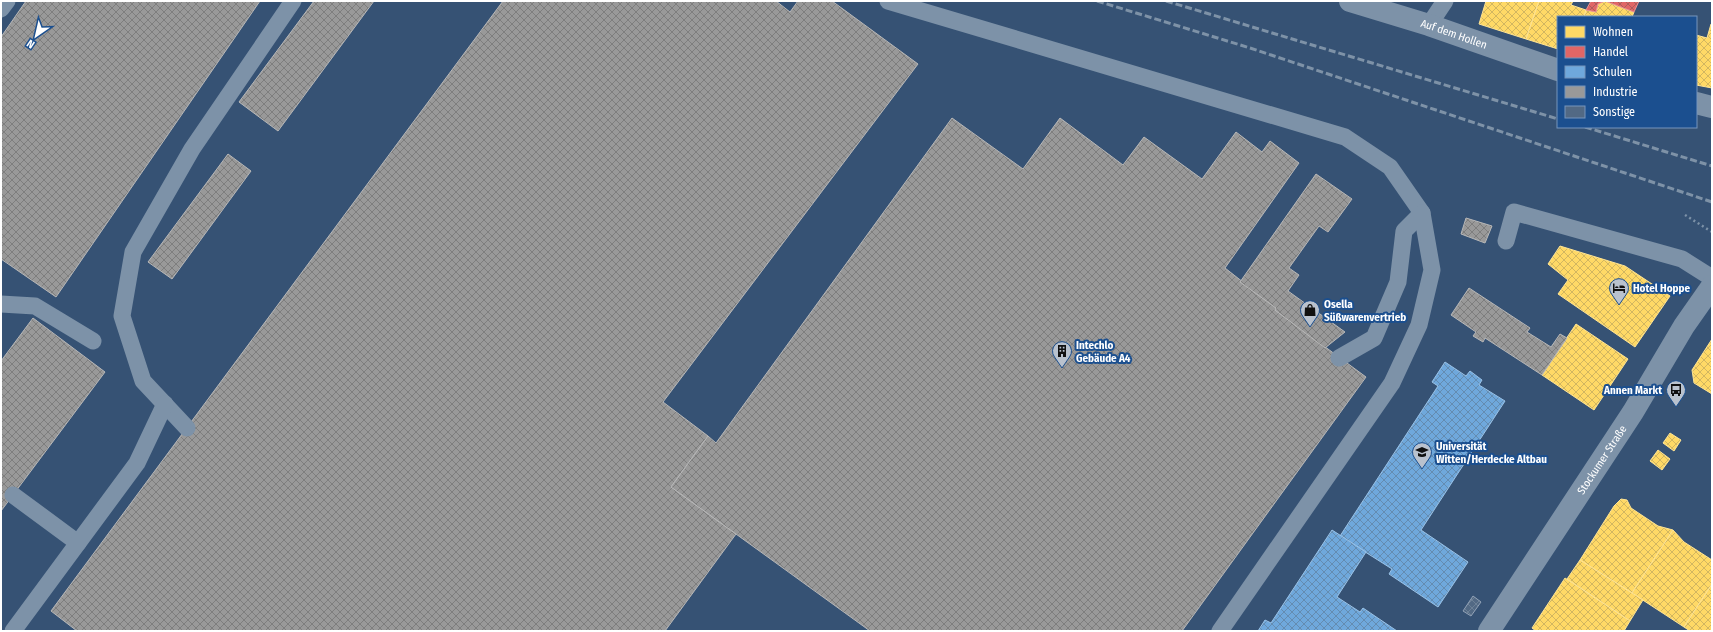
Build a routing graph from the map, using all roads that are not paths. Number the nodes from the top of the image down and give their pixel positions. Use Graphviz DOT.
graph roads {
  1 [pos="6,1"];
  2 [pos="293,1"];
  3 [pos="888,1"];
  4 [pos="1350,1"];
  5 [pos="1445,1"];
  6 [pos="1,9"];
  7 [pos="1429,25"];
  8 [pos="1557,70"];
  9 [pos="1697,103"];
  10 [pos="1712,106"];
  11 [pos="1422,213"];
  12 [pos="1506,241"];
  13 [pos="1712,278"];
  14 [pos="1712,286"];
  15 [pos="1,304"];
  16 [pos="92,341"];
  17 [pos="1339,358"];
  18 [pos="165,404"];
  19 [pos="187,428"];
  20 [pos="13,495"];
  21 [pos="78,543"];
  22 [pos="13,631"];
  23 [pos="1220,631"];
  24 [pos="1489,631"];
  1 -- 6 [label="lane"];
  2 -- 18 [label="lane"];
  3 -- 11 [label="lane"];
  4 -- 7 [label="street, Auf dem Hollen"];
  5 -- 7 [label="lane"];
  7 -- 8 [label="street, Auf dem Hollen"];
  9 -- 10 [label="street"];
  11 -- 17 [label="lane"];
  11 -- 23 [label="lane"];
  12 -- 13 [label="lane"];
  14 -- 24 [label="street, Stockumer Straße"];
  15 -- 16 [label="lane"];
  18 -- 19 [label="lane"];
  18 -- 21 [label="lane"];
  20 -- 21 [label="lane"];
  21 -- 22 [label="lane"];
}
